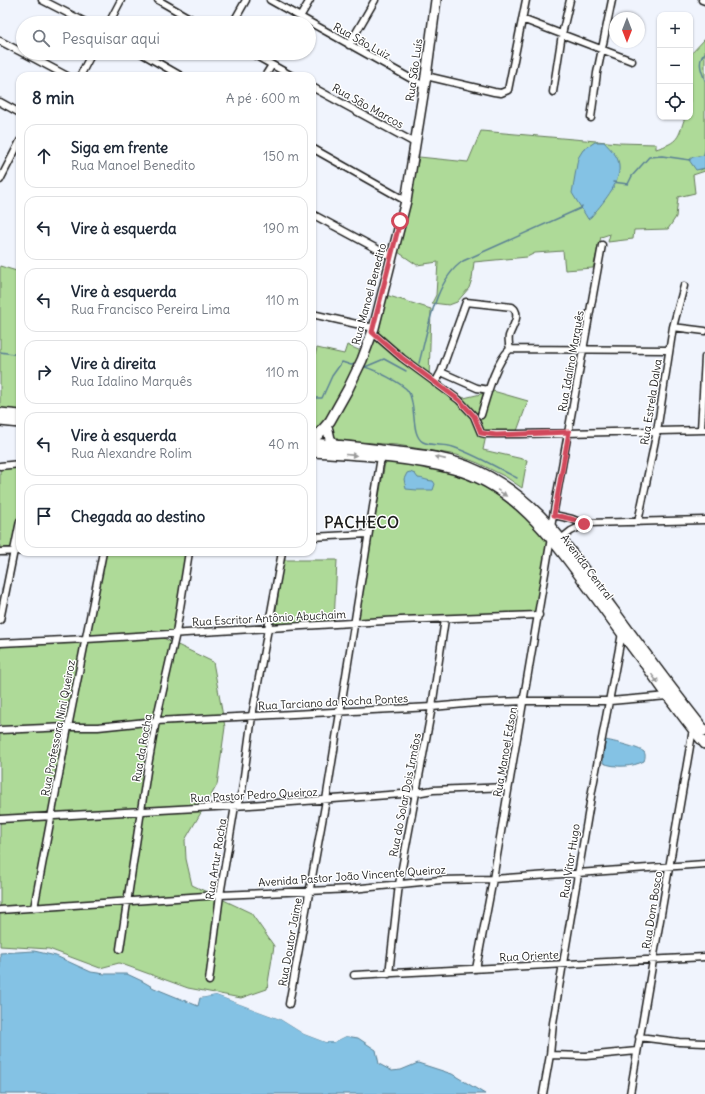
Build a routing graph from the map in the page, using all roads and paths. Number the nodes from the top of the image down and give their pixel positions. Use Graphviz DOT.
graph roads {
  1 [pos="42,0"];
  2 [pos="121,0"];
  3 [pos="158,0"];
  4 [pos="246,0"];
  5 [pos="270,0"];
  6 [pos="310,0"];
  7 [pos="375,0"];
  8 [pos="436,0"];
  9 [pos="526,0"];
  10 [pos="570,0"];
  11 [pos="612,0"];
  12 [pos="73,16"];
  13 [pos="112,16"];
  14 [pos="186,16"];
  15 [pos="237,16"];
  16 [pos="298,16"];
  17 [pos="301,16"];
  18 [pos="522,19"];
  19 [pos="316,26"];
  20 [pos="562,34"];
  21 [pos="0,40"];
  22 [pos="349,45"];
  23 [pos="16,49"];
  24 [pos="602,49"];
  25 [pos="36,60"];
  26 [pos="88,60"];
  27 [pos="153,60"];
  28 [pos="263,60"];
  29 [pos="632,61"];
  30 [pos="272,65"];
  31 [pos="59,72"];
  32 [pos="82,72"];
  33 [pos="175,72"];
  34 [pos="268,72"];
  35 [pos="285,72"];
  36 [pos="426,76"];
  37 [pos="424,86"];
  38 [pos="316,89"];
  39 [pos="553,92"];
  40 [pos="0,102"];
  41 [pos="16,111"];
  42 [pos="591,118"];
  43 [pos="415,143"];
  44 [pos="316,150"];
  45 [pos="16,151"];
  46 [pos="0,180"];
  47 [pos="406,201"];
  48 [pos="316,216"];
  49 [pos="602,245"];
  50 [pos="392,258"];
  51 [pos="684,286"];
  52 [pos="316,315"];
  53 [pos="674,327"];
  54 [pos="373,330"];
  55 [pos="705,330"];
  56 [pos="583,349"];
  57 [pos="510,350"];
  58 [pos="669,350"];
  59 [pos="705,357"];
  60 [pos="441,372"];
  61 [pos="435,383"];
  62 [pos="704,388"];
  63 [pos="489,390"];
  64 [pos="0,413"];
  65 [pos="16,415"];
  66 [pos="481,415"];
  67 [pos="0,421"];
  68 [pos="16,423"];
  69 [pos="329,425"];
  70 [pos="703,430"];
  71 [pos="657,431"];
  72 [pos="569,432"];
  73 [pos="316,435"];
  74 [pos="316,444"];
  75 [pos="328,447"];
  76 [pos="316,451"];
  77 [pos="381,457"];
  78 [pos="16,464"];
  79 [pos="0,466"];
  80 [pos="554,515"];
  81 [pos="705,520"];
  82 [pos="638,522"];
  83 [pos="584,524"];
  84 [pos="551,527"];
  85 [pos="368,534"];
  86 [pos="316,537"];
  87 [pos="551,538"];
  88 [pos="561,539"];
  89 [pos="0,552"];
  90 [pos="16,552"];
  91 [pos="16,556"];
  92 [pos="102,556"];
  93 [pos="188,556"];
  94 [pos="281,556"];
  95 [pos="539,615"];
  96 [pos="445,619"];
  97 [pos="0,620"];
  98 [pos="353,624"];
  99 [pos="269,628"];
  100 [pos="176,633"];
  101 [pos="622,633"];
  102 [pos="86,639"];
  103 [pos="0,642"];
  104 [pos="668,696"];
  105 [pos="524,701"];
  106 [pos="610,701"];
  107 [pos="432,708"];
  108 [pos="340,711"];
  109 [pos="252,716"];
  110 [pos="156,721"];
  111 [pos="68,727"];
  112 [pos="693,729"];
  113 [pos="0,730"];
  114 [pos="705,731"];
  115 [pos="705,744"];
  116 [pos="508,787"];
  117 [pos="416,793"];
  118 [pos="326,800"];
  119 [pos="235,806"];
  120 [pos="142,811"];
  121 [pos="51,816"];
  122 [pos="0,819"];
  123 [pos="705,864"];
  124 [pos="669,866"];
  125 [pos="579,873"];
  126 [pos="494,879"];
  127 [pos="399,884"];
  128 [pos="309,890"];
  129 [pos="220,895"];
  130 [pos="126,901"];
  131 [pos="34,908"];
  132 [pos="0,910"];
  133 [pos="120,949"];
  134 [pos="705,957"];
  135 [pos="654,960"];
  136 [pos="563,964"];
  137 [pos="476,969"];
  138 [pos="389,974"];
  139 [pos="354,975"];
  140 [pos="209,981"];
  141 [pos="289,1004"];
  142 [pos="640,1037"];
  143 [pos="705,1043"];
  144 [pos="637,1051"];
  145 [pos="550,1055"];
  146 [pos="543,1094"];
  147 [pos="630,1094"];
  1 -- 12 [label="street"];
  2 -- 13 [label="street"];
  3 -- 14 [label="street"];
  4 -- 15 [label="street"];
  5 -- 16 [label="street, Rua São Luiz"];
  6 -- 17 [label="street"];
  7 -- 22 [label="street"];
  8 -- 36 [label="main road, Rua São Luís"];
  9 -- 18 [label="street"];
  10 -- 20 [label="street"];
  11 -- 24 [label="street"];
  18 -- 20 [label="street"];
  18 -- 36 [label="street"];
  19 -- 22 [label="street, Rua São Luiz"];
  20 -- 24 [label="street"];
  20 -- 39 [label="street"];
  21 -- 23 [label="street"];
  22 -- 37 [label="street, Rua São Luiz"];
  24 -- 29 [label="street"];
  24 -- 42 [label="street"];
  25 -- 31 [label="street"];
  26 -- 32 [label="street"];
  27 -- 33 [label="street"];
  28 -- 30 [label="street"];
  30 -- 34 [label="street"];
  30 -- 35 [label="street"];
  36 -- 37 [label="main road, Rua São Luís"];
  37 -- 43 [label="main road, Rua São Luís"];
  38 -- 43 [label="street, Rua São Marcos"];
  40 -- 41 [label="street"];
  43 -- 47 [label="main road, Rua Manoel Benedito"];
  44 -- 47 [label="street"];
  45 -- 46 [label="street"];
  47 -- 50 [label="main road, Rua Manoel Benedito"];
  48 -- 50 [label="street"];
  49 -- 56 [label="street, Rua Idalino Marquês"];
  50 -- 54 [label="main road, Rua Manoel Benedito"];
  51 -- 53 [label="street, Rua Estrela Dalva"];
  52 -- 54 [label="street"];
  53 -- 55 [label="street"];
  53 -- 58 [label="street, Rua Estrela Dalva"];
  54 -- 61 [label="street"];
  54 -- 69 [label="main road, Rua Manoel Benedito"];
  56 -- 57 [label="street"];
  56 -- 58 [label="street"];
  56 -- 72 [label="street, Rua Idalino Marquês"];
  57 -- 60 [label="street"];
  57 -- 63 [label="street"];
  58 -- 71 [label="street, Rua Estrela Dalva"];
  59 -- 62 [label="street"];
  60 -- 61 [label="street"];
  60 -- 63 [label="street"];
  61 -- 72 [label="street"];
  62 -- 70 [label="street"];
  63 -- 66 [label="street"];
  64 -- 65 [label="main road"];
  67 -- 68 [label="main road"];
  69 -- 73 [label="main road, Rua Manoel Benedito"];
  69 -- 75 [label="main road"];
  70 -- 71 [label="street"];
  71 -- 72 [label="street"];
  71 -- 82 [label="street, Rua Estrela Dalva"];
  72 -- 80 [label="street, Rua Idalino Marquês"];
  74 -- 75 [label="main road, Avenida Central"];
  75 -- 76 [label="main road, Avenida Central"];
  75 -- 77 [label="main road, Avenida Central, one-way"];
  84 -- 75 [label="main road, Avenida Central, one-way"];
  77 -- 85 [label="street, Rua Doutor Jaime"];
  77 -- 87 [label="main road, Avenida Central, one-way"];
  78 -- 79 [label="street"];
  80 -- 83 [label="street"];
  80 -- 84 [label="street, Rua Idalino Marquês"];
  81 -- 82 [label="street"];
  82 -- 83 [label="street"];
  83 -- 88 [label="street"];
  84 -- 88 [label="main road, Avenida Central"];
  85 -- 86 [label="street"];
  85 -- 98 [label="street, Rua Doutor Jaime"];
  87 -- 95 [label="street, Rua Manoel Edson"];
  87 -- 101 [label="main road, Avenida Central"];
  88 -- 114 [label="main road, Avenida Central"];
  89 -- 90 [label="street"];
  91 -- 97 [label="street"];
  92 -- 102 [label="street, Rua Professora Nini Queiroz"];
  93 -- 100 [label="street, Rua da Rocha"];
  94 -- 99 [label="street, Rua Artur Rocha"];
  95 -- 96 [label="street, Rua Escritor Antônio Abuchaim"];
  95 -- 105 [label="street, Rua Manoel Edson"];
  96 -- 98 [label="street, Rua Escritor Antônio Abuchaim"];
  96 -- 107 [label="street, Rua do Solar Dois Irmãos"];
  98 -- 99 [label="street, Rua Escritor Antônio Abuchaim"];
  98 -- 108 [label="street, Rua Doutor Jaime"];
  99 -- 100 [label="street, Rua Escritor Antônio Abuchaim"];
  99 -- 109 [label="street, Rua Artur Rocha"];
  100 -- 102 [label="street, Rua Escritor Antônio Abuchaim"];
  100 -- 110 [label="street, Rua da Rocha"];
  101 -- 104 [label="main road, Avenida Central, one-way"];
  101 -- 106 [label="street, Rua Vitor Hugo"];
  102 -- 103 [label="street, Rua Escritor Antônio Abuchaim"];
  102 -- 111 [label="street, Rua Professora Nini Queiroz"];
  104 -- 106 [label="street, Rua Tarciano da Rocha Pontes"];
  104 -- 112 [label="main road, Avenida Central"];
  105 -- 106 [label="street, Rua Tarciano da Rocha Pontes"];
  105 -- 107 [label="street, Rua Tarciano da Rocha Pontes"];
  105 -- 116 [label="street, Rua Manoel Edson"];
  106 -- 125 [label="street, Rua Vitor Hugo"];
  107 -- 108 [label="street, Rua Tarciano da Rocha Pontes"];
  107 -- 117 [label="street, Rua do Solar Dois Irmãos"];
  108 -- 109 [label="street, Rua Tarciano da Rocha Pontes"];
  108 -- 118 [label="street, Rua Doutor Jaime"];
  109 -- 110 [label="street, Rua Tarciano da Rocha Pontes"];
  109 -- 119 [label="street, Rua Artur Rocha"];
  110 -- 111 [label="street, Rua Tarciano da Rocha Pontes"];
  110 -- 120 [label="street, Rua da Rocha"];
  111 -- 113 [label="street, Rua Tarciano da Rocha Pontes"];
  111 -- 121 [label="street, Rua Professora Nini Queiroz"];
  112 -- 115 [label="main road, Avenida Central"];
  112 -- 124 [label="street, Rua Dom Bosco"];
  116 -- 117 [label="street, Rua Pastor Pedro Queiroz"];
  116 -- 126 [label="street, Rua Manoel Edson"];
  117 -- 118 [label="street, Rua Pastor Pedro Queiroz"];
  117 -- 127 [label="street, Rua do Solar Dois Irmãos"];
  118 -- 119 [label="street, Rua Pastor Pedro Queiroz"];
  118 -- 128 [label="street, Rua Doutor Jaime"];
  119 -- 120 [label="street, Rua Pastor Pedro Queiroz"];
  119 -- 129 [label="street, Rua Artur Rocha"];
  120 -- 121 [label="street, Rua Pastor Pedro Queiroz"];
  120 -- 130 [label="street, Rua da Rocha"];
  121 -- 122 [label="street, Rua Pastor Pedro Queiroz"];
  121 -- 131 [label="street, Rua Professora Nini Queiroz"];
  123 -- 124 [label="street, Avenida Pastor João Vincente Queiroz"];
  124 -- 125 [label="street, Avenida Pastor João Vincente Queiroz"];
  124 -- 135 [label="street, Rua Dom Bosco"];
  125 -- 126 [label="street, Avenida Pastor João Vincente Queiroz"];
  125 -- 136 [label="street, Rua Vitor Hugo"];
  126 -- 127 [label="street, Avenida Pastor João Vincente Queiroz"];
  126 -- 137 [label="street, Rua Manoel Edson"];
  127 -- 128 [label="street, Avenida Pastor João Vincente Queiroz"];
  127 -- 138 [label="street, Rua do Solar Dois Irmãos"];
  128 -- 129 [label="street, Avenida Pastor João Vincente Queiroz"];
  128 -- 141 [label="street, Rua Doutor Jaime"];
  129 -- 130 [label="street, Avenida Pastor João Vincente Queiroz"];
  129 -- 140 [label="street, Rua Artur Rocha"];
  130 -- 131 [label="street, Avenida Pastor João Vincente Queiroz"];
  130 -- 133 [label="street, Rua da Rocha"];
  131 -- 132 [label="street, Avenida Pastor João Vincente Queiroz"];
  134 -- 135 [label="street, Rua Oriente"];
  135 -- 136 [label="street, Rua Oriente"];
  135 -- 142 [label="street, Rua Dom Bosco"];
  136 -- 137 [label="street, Rua Oriente"];
  136 -- 145 [label="street, Rua Vitor Hugo"];
  137 -- 138 [label="street, Rua Oriente"];
  138 -- 139 [label="street, Rua Oriente"];
  142 -- 143 [label="street"];
  142 -- 144 [label="street, Rua Dom Bosco"];
  144 -- 145 [label="street"];
  144 -- 147 [label="street, Rua Dom Bosco"];
  145 -- 146 [label="street, Rua Vitor Hugo"];
}
